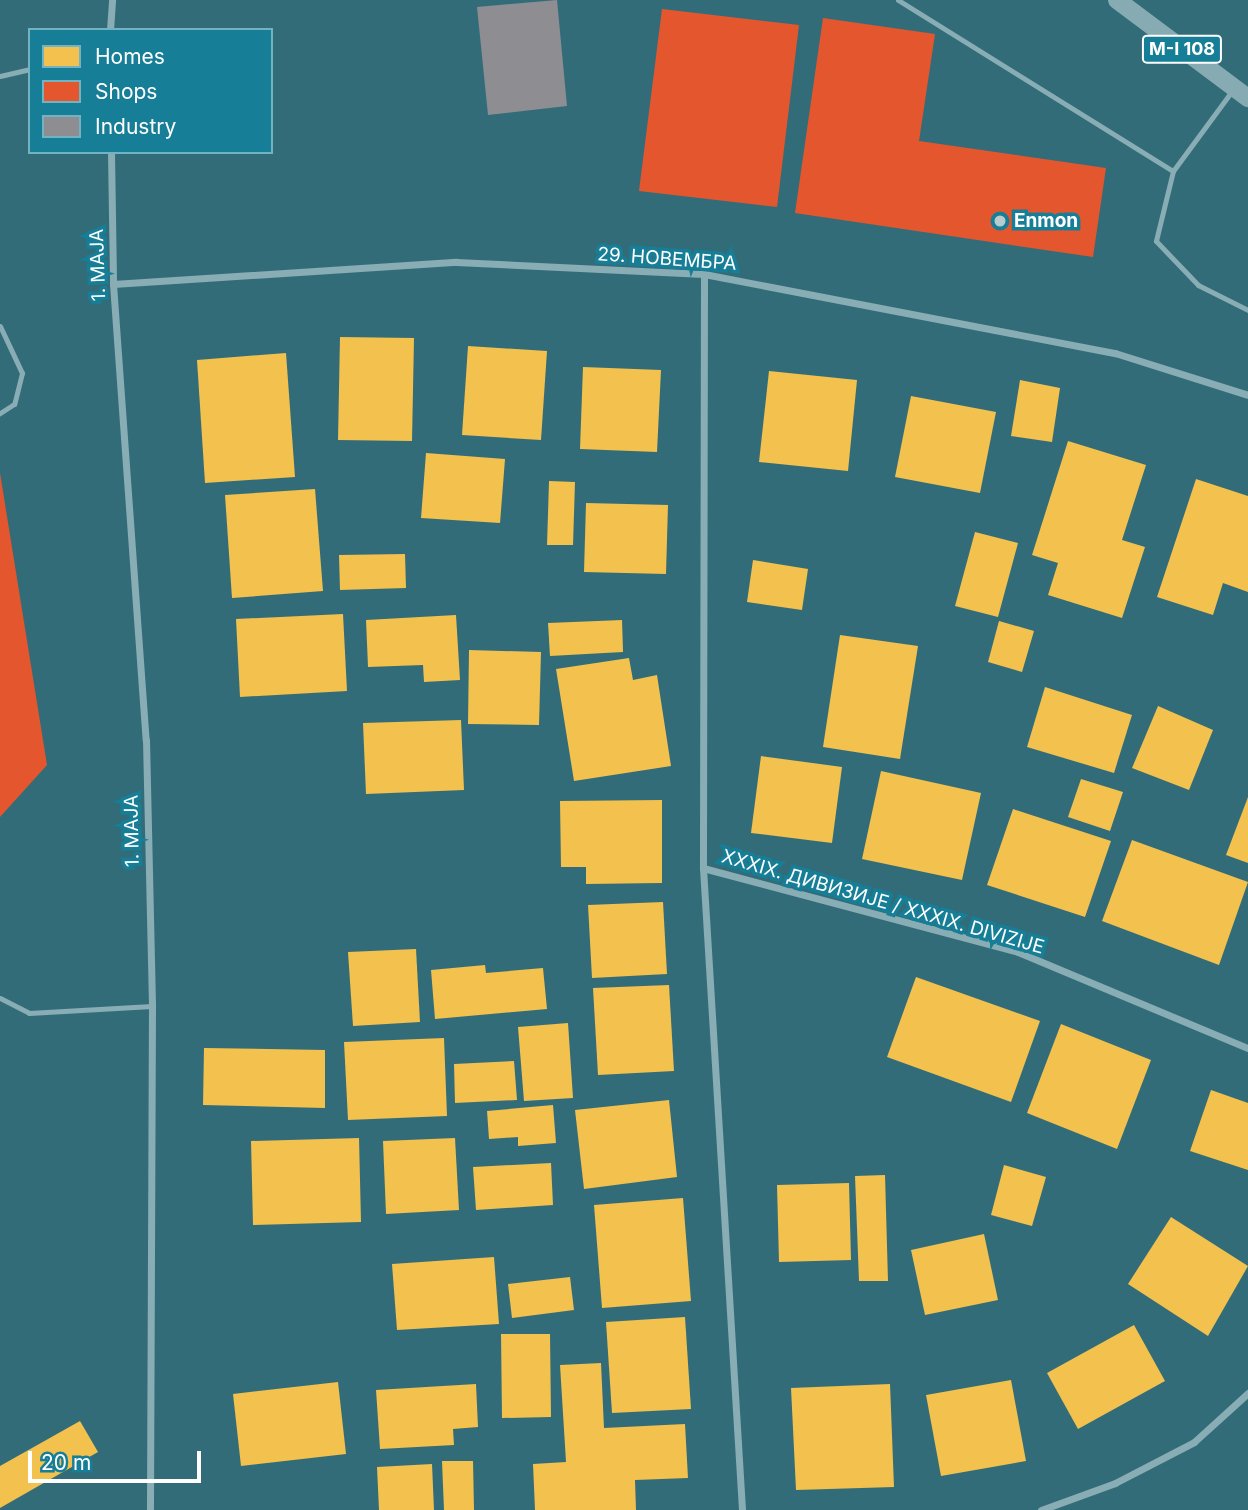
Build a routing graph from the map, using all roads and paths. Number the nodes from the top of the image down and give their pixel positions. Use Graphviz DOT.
graph roads {
  1 [pos="112,0"];
  2 [pos="898,0"];
  3 [pos="1117,0"];
  4 [pos="110,28"];
  5 [pos="28,69"];
  6 [pos="0,76"];
  7 [pos="1241,93"];
  8 [pos="111,154"];
  9 [pos="1173,171"];
  10 [pos="704,274"];
  11 [pos="113,284"];
  12 [pos="1248,310"];
  13 [pos="0,326"];
  14 [pos="1248,395"];
  15 [pos="0,413"];
  16 [pos="703,868"];
  17 [pos="0,998"];
  18 [pos="152,1006"];
  19 [pos="1248,1048"];
  20 [pos="1248,1393"];
  21 [pos="150,1510"];
  22 [pos="742,1510"];
  23 [pos="1041,1510"];
  1 -- 4 [label="street"];
  2 -- 9 [label="lane"];
  3 -- 7 [label="main road, M-I 108"];
  5 -- 6 [label="lane"];
  7 -- 9 [label="lane"];
  8 -- 11 [label="street, 1. МАЈА"];
  9 -- 12 [label="lane"];
  10 -- 11 [label="street, 29. НОВЕМБРА"];
  10 -- 14 [label="street, 29. НОВЕМБРА"];
  10 -- 16 [label="street"];
  11 -- 18 [label="street, 1. МАЈА"];
  13 -- 15 [label="lane"];
  16 -- 19 [label="street, XXXIX. ДИВИЗИЈЕ / XXXIX. DIVIZIJE"];
  16 -- 22 [label="street"];
  17 -- 18 [label="lane"];
  18 -- 21 [label="street, 1. МАЈА"];
  20 -- 23 [label="street"];
}
